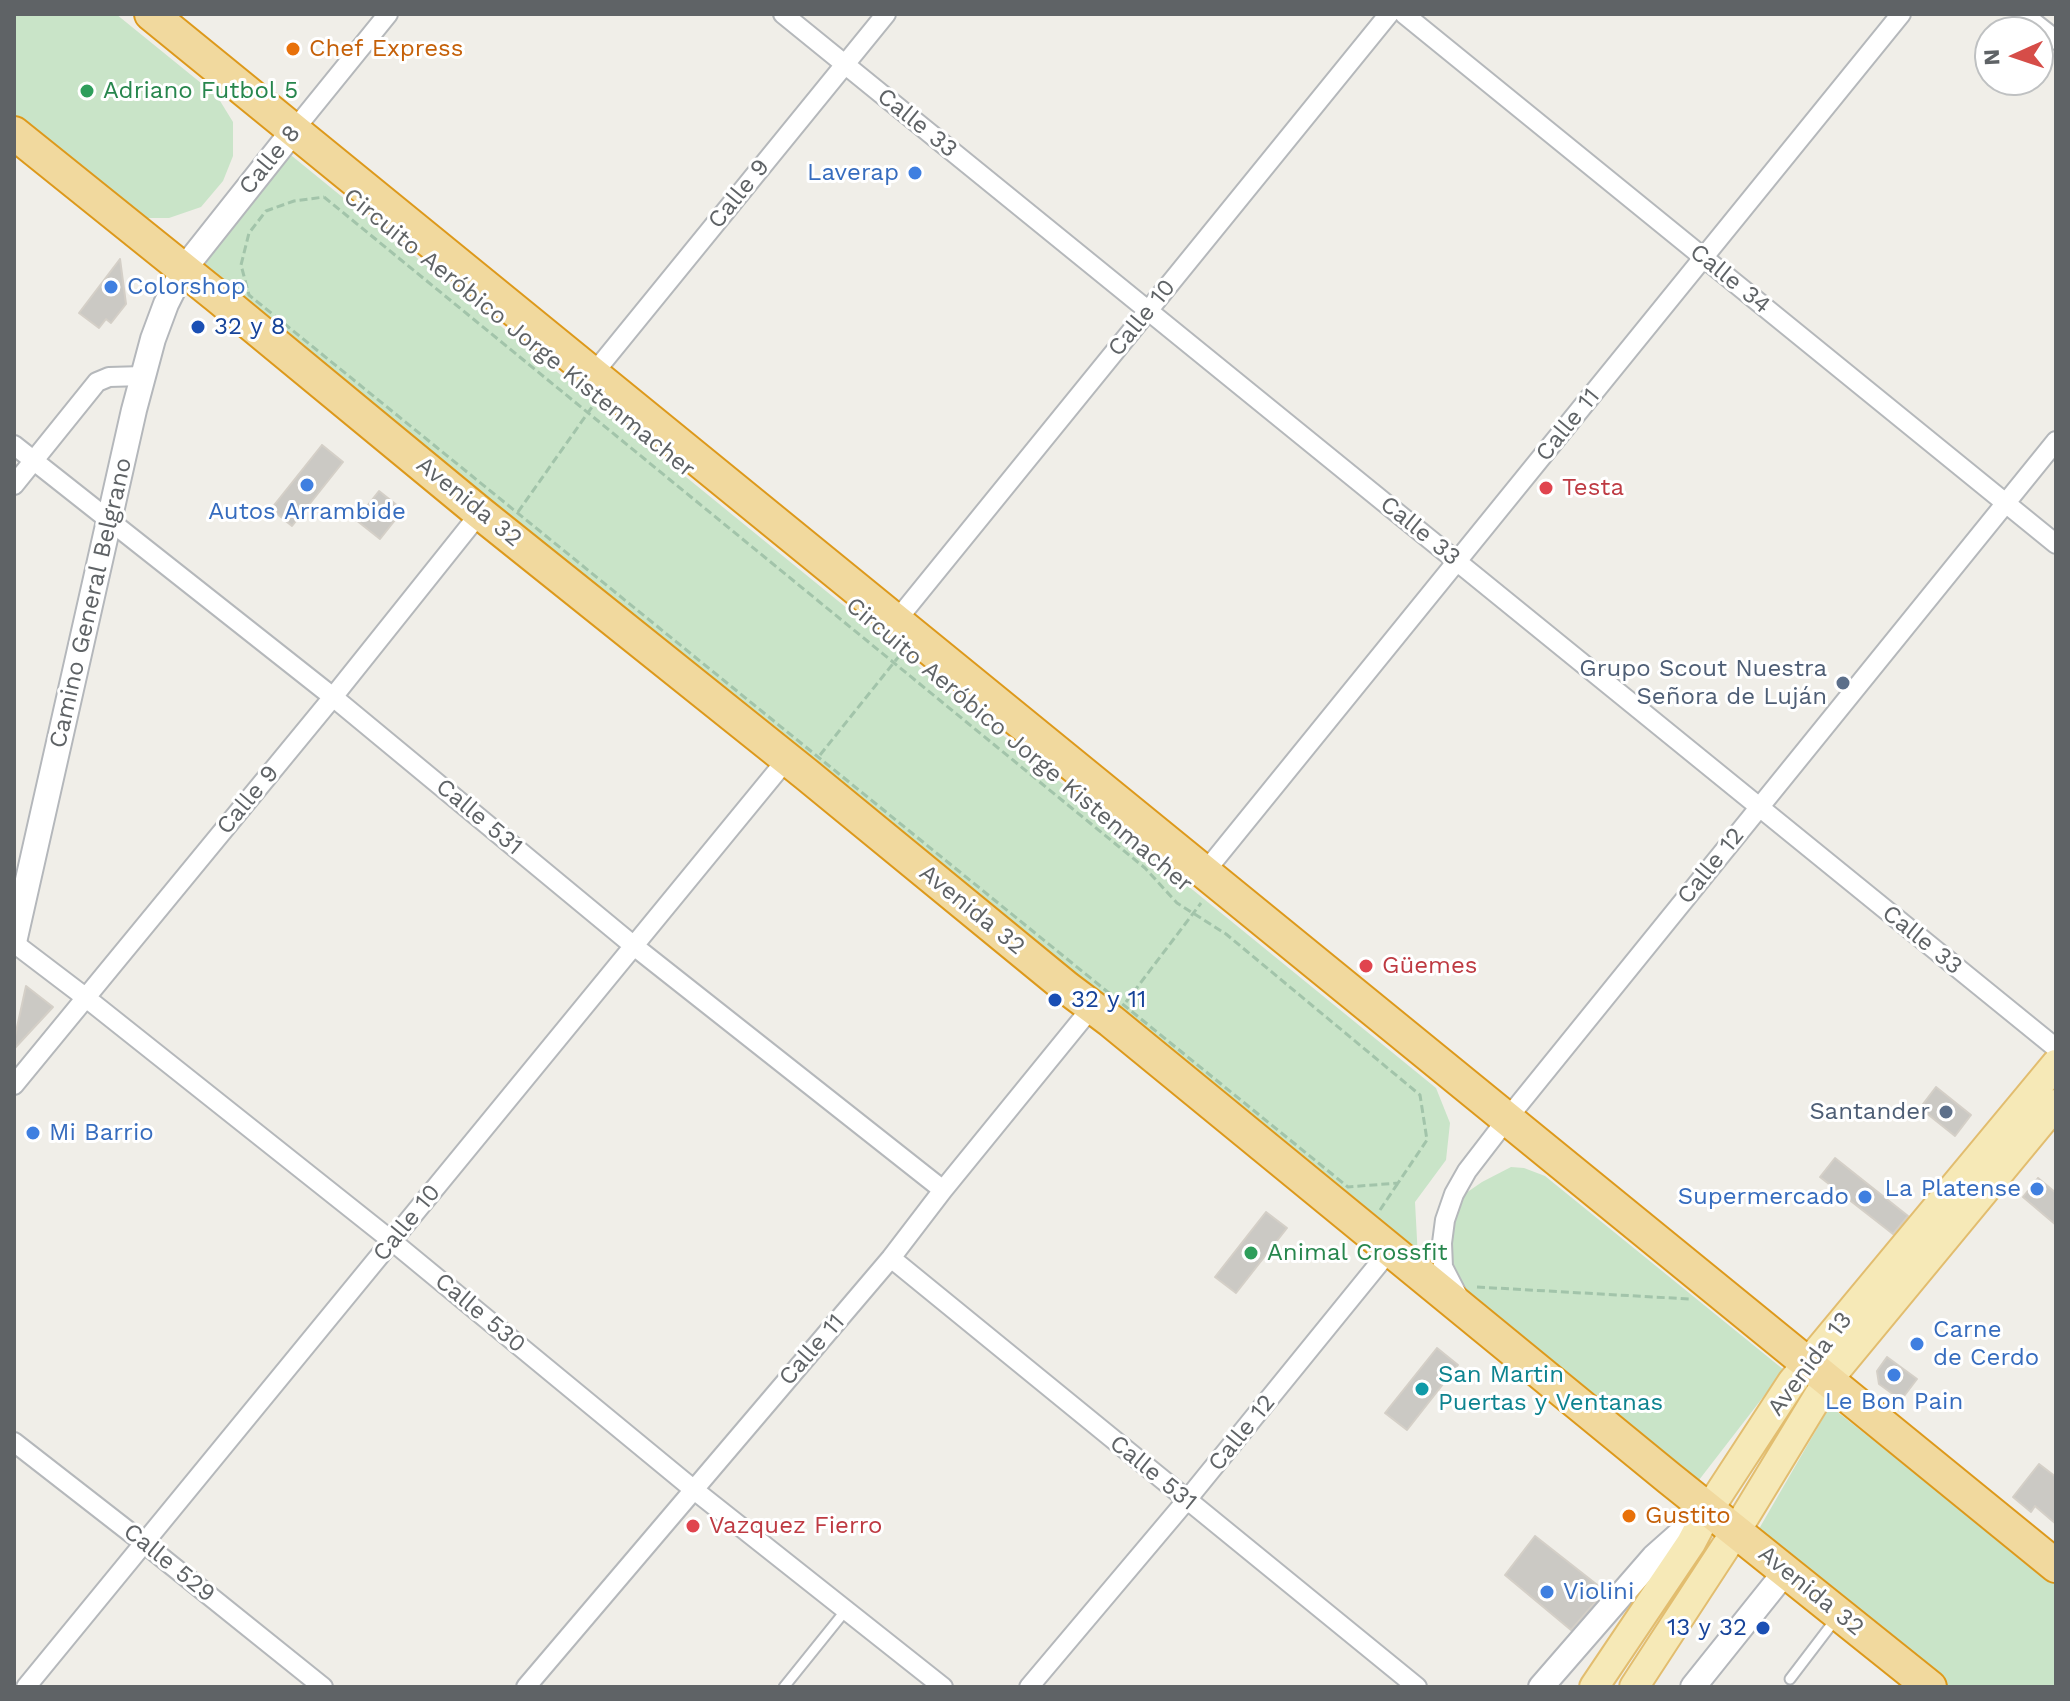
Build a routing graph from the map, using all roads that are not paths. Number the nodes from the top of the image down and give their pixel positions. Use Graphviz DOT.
graph roads {
  1 [pos="151,14"];
  2 [pos="388,14"];
  3 [pos="783,14"];
  4 [pos="886,14"];
  5 [pos="1389,14"];
  6 [pos="1404,14"];
  7 [pos="1901,14"];
  8 [pos="2023,14"];
  9 [pos="2056,40"];
  10 [pos="845,64"];
  11 [pos="294,130"];
  12 [pos="14,133"];
  13 [pos="1704,257"];
  14 [pos="183,270"];
  15 [pos="1148,311"];
  16 [pos="143,376"];
  17 [pos="600,380"];
  18 [pos="2056,441"];
  19 [pos="14,445"];
  20 [pos="34,461"];
  21 [pos="14,485"];
  22 [pos="2006,503"];
  23 [pos="480,513"];
  24 [pos="110,521"];
  25 [pos="2056,544"];
  26 [pos="1457,562"];
  27 [pos="905,629"];
  28 [pos="333,697"];
  29 [pos="802,758"];
  30 [pos="1759,807"];
  31 [pos="1211,878"];
  32 [pos="14,943"];
  33 [pos="634,946"];
  34 [pos="85,997"];
  35 [pos="1109,1011"];
  36 [pos="2056,1048"];
  37 [pos="2056,1064"];
  38 [pos="14,1085"];
  39 [pos="2056,1104"];
  40 [pos="1507,1119"];
  41 [pos="943,1190"];
  42 [pos="1378,1240"];
  43 [pos="392,1241"];
  44 [pos="891,1258"];
  45 [pos="1471,1315"];
  46 [pos="1817,1372"];
  47 [pos="14,1442"];
  48 [pos="693,1489"];
  49 [pos="1186,1501"];
  50 [pos="1709,1509"];
  51 [pos="1736,1531"];
  52 [pos="145,1544"];
  53 [pos="2056,1566"];
  54 [pos="1786,1571"];
  55 [pos="846,1610"];
  56 [pos="1839,1614"];
  57 [pos="1790,1679"];
  58 [pos="26,1687"];
  59 [pos="323,1687"];
  60 [pos="526,1687"];
  61 [pos="784,1687"];
  62 [pos="943,1687"];
  63 [pos="1029,1687"];
  64 [pos="1417,1687"];
  65 [pos="1541,1687"];
  66 [pos="1594,1687"];
  67 [pos="1634,1687"];
  68 [pos="1693,1687"];
  69 [pos="1930,1687"];
  1 -- 11 [label="highway"];
  2 -- 11 [label="street, Calle 8"];
  3 -- 10 [label="street, Calle 33"];
  4 -- 10 [label="street, Calle 9"];
  5 -- 15 [label="street, Calle 10"];
  6 -- 13 [label="street, Calle 34"];
  7 -- 13 [label="street, Calle 11"];
  8 -- 9 [label="street"];
  10 -- 15 [label="street, Calle 33"];
  10 -- 17 [label="street, Calle 9"];
  11 -- 14 [label="street, Calle 8"];
  11 -- 17 [label="highway"];
  12 -- 14 [label="highway, Avenida 32"];
  13 -- 22 [label="street, Calle 34"];
  13 -- 26 [label="street, Calle 11"];
  14 -- 16 [label="street, Camino General Belgrano"];
  14 -- 23 [label="highway, Avenida 32"];
  15 -- 26 [label="street, Calle 33"];
  15 -- 27 [label="street, Calle 10"];
  16 -- 20 [label="street"];
  16 -- 24 [label="street, Camino General Belgrano"];
  17 -- 27 [label="highway"];
  18 -- 22 [label="street, Calle 12"];
  19 -- 20 [label="street, Calle 531"];
  20 -- 21 [label="street"];
  20 -- 24 [label="street, Calle 531"];
  22 -- 25 [label="street, Calle 34"];
  22 -- 30 [label="street, Calle 12"];
  23 -- 28 [label="street, Calle 9"];
  23 -- 29 [label="highway, Avenida 32"];
  24 -- 28 [label="street, Calle 531"];
  24 -- 32 [label="street, Camino General Belgrano"];
  26 -- 30 [label="street, Calle 33"];
  26 -- 31 [label="street, Calle 11"];
  27 -- 31 [label="highway"];
  28 -- 33 [label="street, Calle 531"];
  28 -- 34 [label="street, Calle 9"];
  29 -- 33 [label="street, Calle 10"];
  29 -- 35 [label="highway, Avenida 32"];
  30 -- 36 [label="street, Calle 33"];
  30 -- 40 [label="street, Calle 12"];
  31 -- 40 [label="highway"];
  32 -- 34 [label="street, Calle 530"];
  33 -- 41 [label="street, Calle 531"];
  33 -- 43 [label="street, Calle 10"];
  34 -- 38 [label="street, Calle 9"];
  34 -- 43 [label="street, Calle 530"];
  35 -- 41 [label="street, Calle 11"];
  35 -- 42 [label="highway, Avenida 32"];
  37 -- 46 [label="main road, Avenida 13"];
  39 -- 46 [label="main road, Avenida 13"];
  40 -- 45 [label="street, Calle 12"];
  40 -- 46 [label="highway"];
  41 -- 44 [label="street, Calle 11"];
  42 -- 45 [label="highway, Avenida 32"];
  42 -- 49 [label="street, Calle 12"];
  43 -- 48 [label="street, Calle 530"];
  43 -- 52 [label="street, Calle 10"];
  44 -- 48 [label="street, Calle 11"];
  44 -- 49 [label="street, Calle 531"];
  45 -- 50 [label="highway, Avenida 32"];
  46 -- 50 [label="main road, Avenida 13"];
  46 -- 51 [label="main road, Avenida 13"];
  46 -- 53 [label="highway"];
  47 -- 52 [label="street, Calle 529"];
  48 -- 55 [label="street, Calle 530"];
  48 -- 60 [label="street, Calle 11"];
  49 -- 63 [label="street, Calle 12"];
  49 -- 64 [label="street, Calle 531"];
  50 -- 51 [label="highway, Avenida 32"];
  50 -- 65 [label="street"];
  50 -- 66 [label="main road, Avenida 13"];
  51 -- 54 [label="highway, Avenida 32"];
  51 -- 67 [label="main road, Avenida 13"];
  52 -- 58 [label="street, Calle 10"];
  52 -- 59 [label="street, Calle 529"];
  54 -- 56 [label="highway, Avenida 32"];
  54 -- 68 [label="street"];
  55 -- 61 [label="lane"];
  55 -- 62 [label="street, Calle 530"];
  56 -- 57 [label="lane"];
  56 -- 69 [label="highway, Avenida 32"];
}
